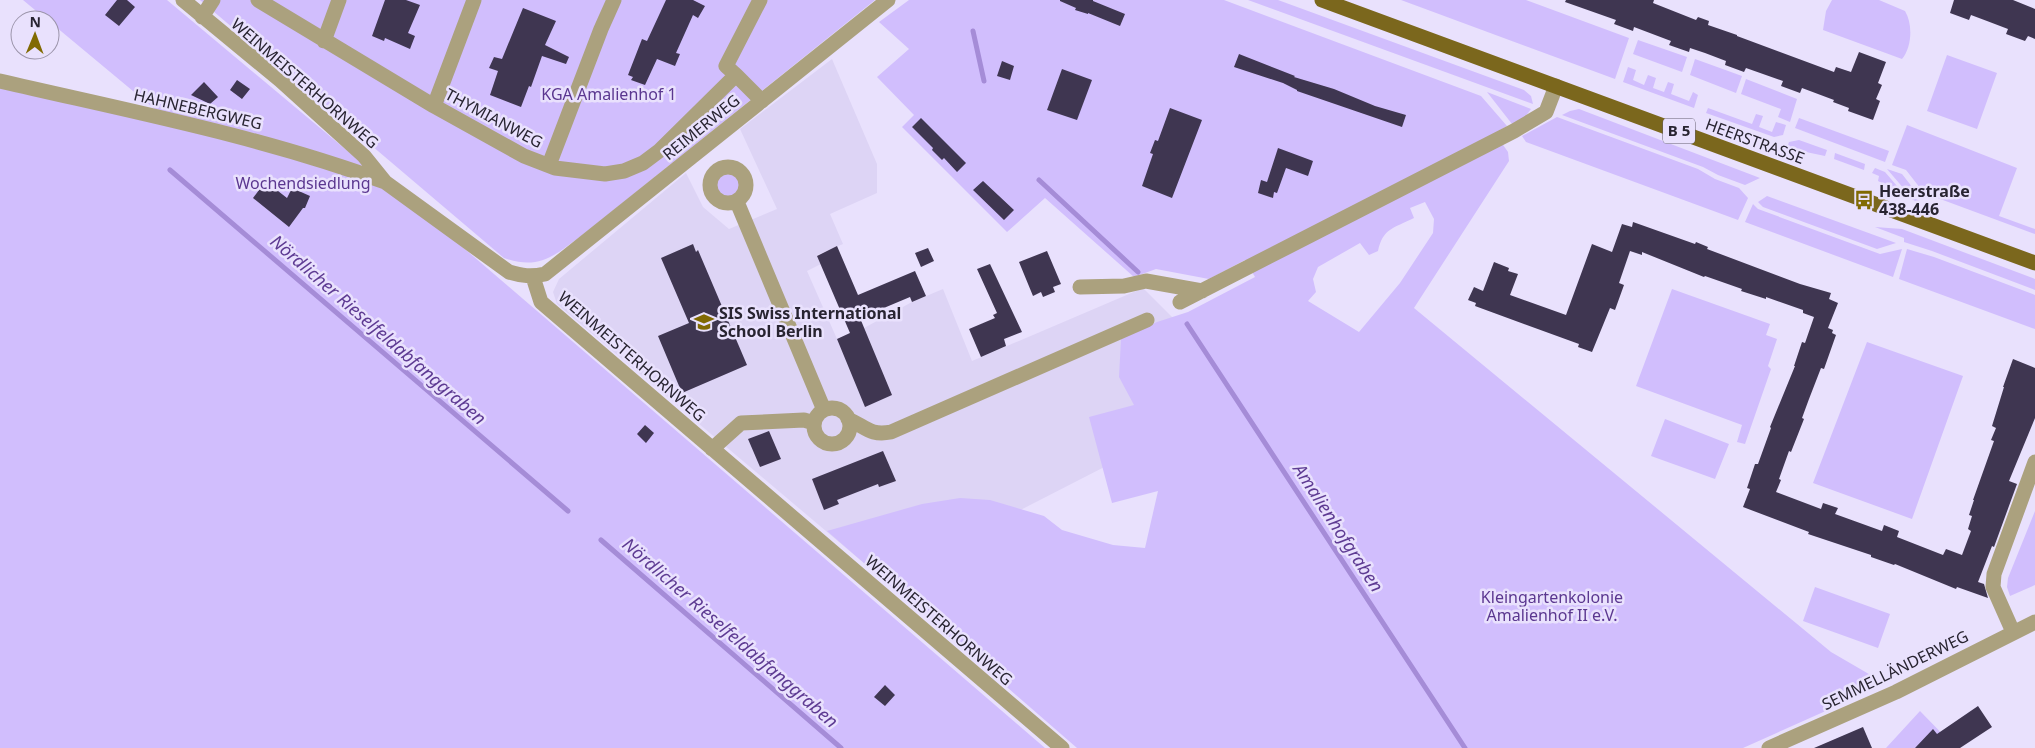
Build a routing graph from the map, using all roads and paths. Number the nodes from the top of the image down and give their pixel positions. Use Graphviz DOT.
graph roads {
  1 [pos="183,0"];
  2 [pos="214,0"];
  3 [pos="258,0"];
  4 [pos="339,0"];
  5 [pos="474,0"];
  6 [pos="614,0"];
  7 [pos="760,0"];
  8 [pos="888,0"];
  9 [pos="1322,0"];
  10 [pos="202,17"];
  11 [pos="324,41"];
  12 [pos="736,75"];
  13 [pos="0,81"];
  14 [pos="1556,86"];
  15 [pos="762,101"];
  16 [pos="434,106"];
  17 [pos="708,144"];
  18 [pos="549,165"];
  19 [pos="720,168"];
  20 [pos="385,182"];
  21 [pos="737,202"];
  22 [pos="2035,263"];
  23 [pos="533,277"];
  24 [pos="1080,287"];
  25 [pos="1202,292"];
  26 [pos="1180,302"];
  27 [pos="1147,320"];
  28 [pos="824,410"];
  29 [pos="848,419"];
  30 [pos="814,423"];
  31 [pos="712,449"];
  32 [pos="2035,462"];
  33 [pos="2033,628"];
  34 [pos="2013,632"];
  35 [pos="1062,748"];
  36 [pos="1769,748"];
  1 -- 10 [label="street, WEINMEISTERHORNWEG"];
  2 -- 10 [label="street"];
  3 -- 11 [label="street, THYMIANWEG"];
  4 -- 11 [label="street"];
  5 -- 16 [label="street"];
  6 -- 18 [label="street"];
  7 -- 12 [label="street"];
  8 -- 15 [label="street, REIMERWEG"];
  9 -- 14 [label="main road, HEERSTRASSE / B 5"];
  10 -- 20 [label="street, WEINMEISTERHORNWEG"];
  11 -- 16 [label="street, THYMIANWEG"];
  12 -- 15 [label="street"];
  12 -- 18 [label="street, THYMIANWEG"];
  13 -- 20 [label="street, HAHNEBERGWEG"];
  14 -- 22 [label="main road, HEERSTRASSE / B 5"];
  14 -- 25 [label="street"];
  15 -- 17 [label="street, REIMERWEG"];
  16 -- 18 [label="street, THYMIANWEG"];
  17 -- 19 [label="street"];
  17 -- 23 [label="street, REIMERWEG"];
  19 -- 21 [label="street"];
  19 -- 21 [label="street"];
  20 -- 23 [label="street, WEINMEISTERHORNWEG"];
  21 -- 28 [label="street"];
  23 -- 31 [label="street, WEINMEISTERHORNWEG"];
  24 -- 25 [label="street"];
  25 -- 26 [label="street"];
  27 -- 29 [label="street"];
  28 -- 29 [label="street"];
  28 -- 30 [label="street"];
  29 -- 30 [label="street"];
  30 -- 31 [label="street"];
  31 -- 35 [label="street, WEINMEISTERHORNWEG"];
  32 -- 34 [label="street"];
  33 -- 34 [label="street, SEMMELLÄNDERWEG"];
  34 -- 36 [label="street, SEMMELLÄNDERWEG"];
}
